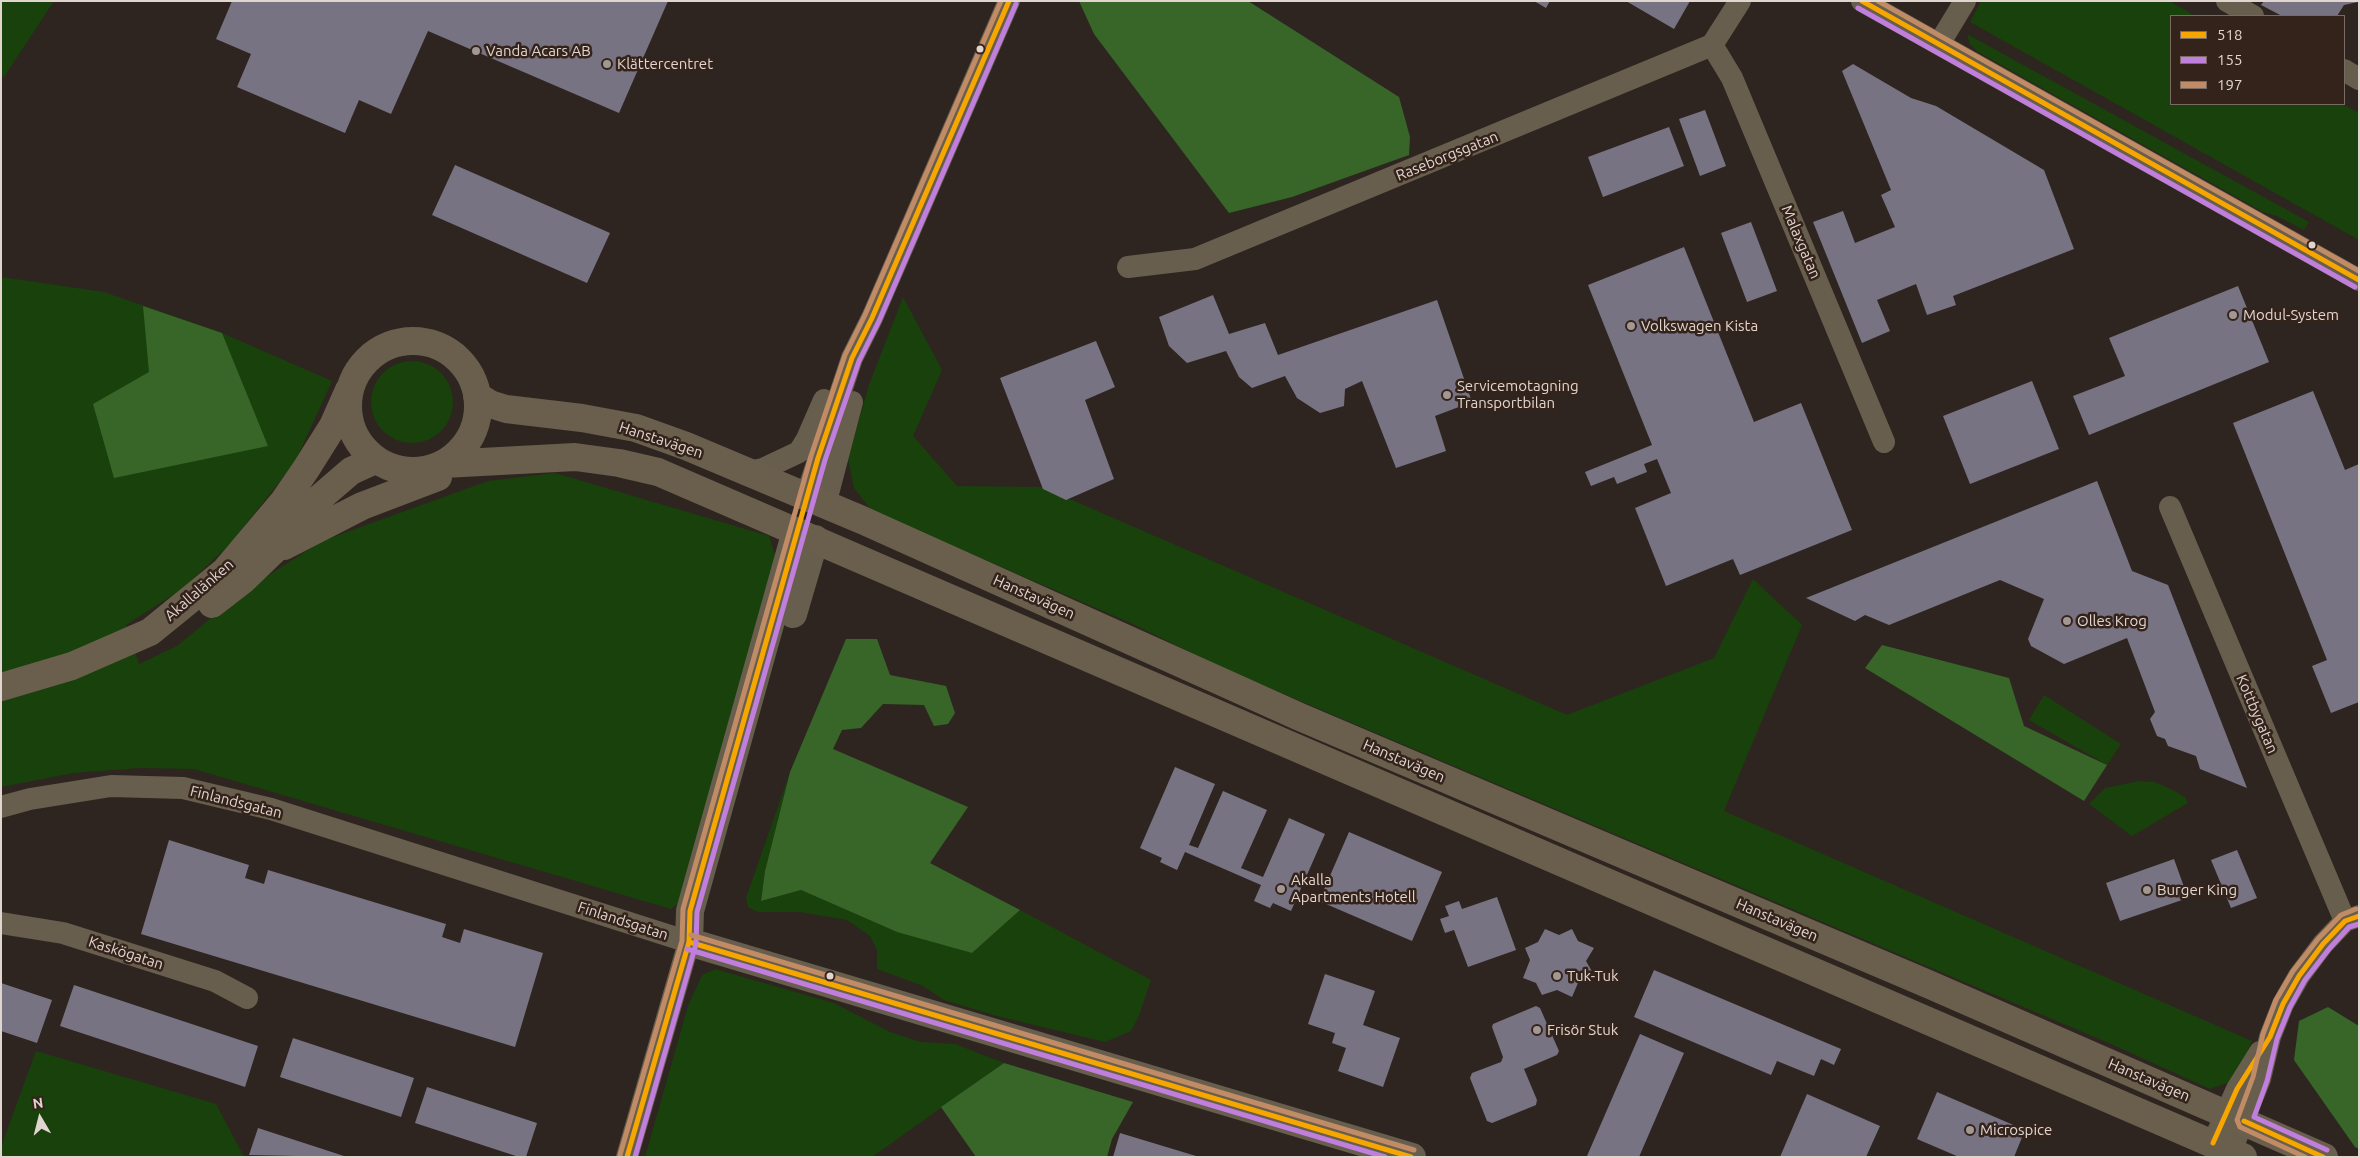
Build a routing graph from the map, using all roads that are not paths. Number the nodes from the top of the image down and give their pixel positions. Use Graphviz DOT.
graph roads {
  1 [pos="1009,1"];
  2 [pos="1740,1"];
  3 [pos="1862,1"];
  4 [pos="1965,1"];
  5 [pos="2227,1"];
  6 [pos="2251,15"];
  7 [pos="1939,44"];
  8 [pos="1712,45"];
  9 [pos="2345,71"];
  10 [pos="2359,79"];
  11 [pos="1128,267"];
  12 [pos="2359,280"];
  13 [pos="872,318"];
  14 [pos="852,358"];
  15 [pos="349,390"];
  16 [pos="477,396"];
  17 [pos="1884,442"];
  18 [pos="375,460"];
  19 [pos="487,460"];
  20 [pos="444,464"];
  21 [pos="749,472"];
  22 [pos="815,501"];
  23 [pos="2170,507"];
  24 [pos="806,535"];
  25 [pos="272,552"];
  26 [pos="1,687"];
  27 [pos="1,706"];
  28 [pos="1,807"];
  29 [pos="2352,919"];
  30 [pos="1,923"];
  31 [pos="689,942"];
  32 [pos="247,998"];
  33 [pos="2236,1117"];
  34 [pos="2229,1150"];
  35 [pos="627,1157"];
  36 [pos="1412,1157"];
  37 [pos="2324,1157"];
  1 -- 13 [label="street"];
  2 -- 8 [label="street"];
  3 -- 7 [label="street"];
  4 -- 7 [label="street"];
  5 -- 6 [label="street"];
  7 -- 12 [label="street"];
  8 -- 11 [label="street, Raseborgsgatan"];
  8 -- 17 [label="street, Malaxgatan"];
  9 -- 10 [label="street"];
  13 -- 14 [label="street"];
  13 -- 22 [label="street"];
  14 -- 21 [label="street"];
  14 -- 22 [label="street"];
  15 -- 16 [label="main road"];
  15 -- 18 [label="main road"];
  15 -- 26 [label="main road, Akallalänken"];
  16 -- 20 [label="main road"];
  16 -- 21 [label="main road, Hanstavägen"];
  18 -- 20 [label="main road"];
  18 -- 25 [label="main road, Akallalänken"];
  19 -- 20 [label="main road, Hanstavägen"];
  19 -- 24 [label="main road, Hanstavägen"];
  19 -- 25 [label="main road"];
  21 -- 22 [label="main road, Hanstavägen"];
  22 -- 24 [label="main road"];
  22 -- 33 [label="main road, Hanstavägen"];
  23 -- 29 [label="street, Kottbygatan"];
  24 -- 31 [label="street"];
  24 -- 34 [label="main road, Hanstavägen"];
  25 -- 27 [label="main road, Akallalänken"];
  28 -- 31 [label="street, Finlandsgatan"];
  29 -- 33 [label="street"];
  30 -- 32 [label="street, Kaskögatan"];
  31 -- 35 [label="street"];
  31 -- 36 [label="street, Finlandsgatan"];
  33 -- 34 [label="street"];
  33 -- 37 [label="main road, Hanstavägen"];
}
